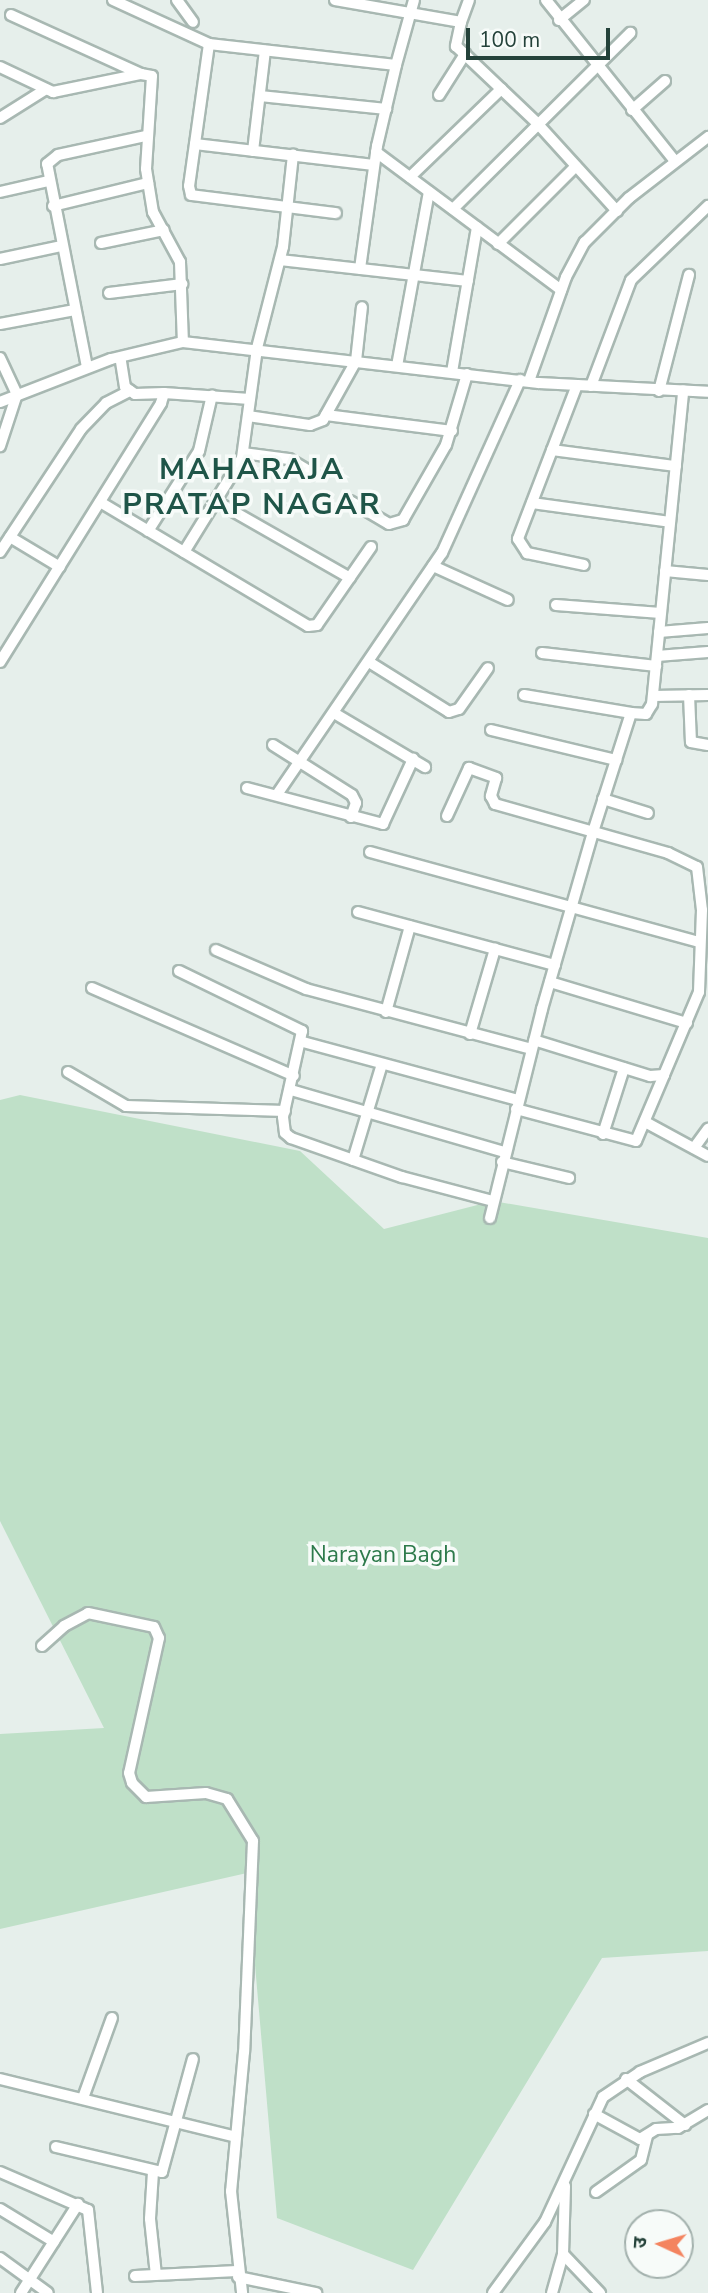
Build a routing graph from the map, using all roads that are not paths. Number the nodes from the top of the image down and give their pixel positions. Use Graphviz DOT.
graph roads {
  1 [pos="113,0"];
  2 [pos="177,0"];
  3 [pos="335,0"];
  4 [pos="414,0"];
  5 [pos="468,0"];
  6 [pos="545,0"];
  7 [pos="584,0"];
  8 [pos="410,14"];
  9 [pos="11,15"];
  10 [pos="559,20"];
  11 [pos="193,22"];
  12 [pos="461,22"];
  13 [pos="630,33"];
  14 [pos="209,44"];
  15 [pos="265,51"];
  16 [pos="465,54"];
  17 [pos="396,65"];
  18 [pos="595,65"];
  19 [pos="0,67"];
  20 [pos="141,74"];
  21 [pos="665,81"];
  22 [pos="46,89"];
  23 [pos="501,89"];
  24 [pos="439,95"];
  25 [pos="260,96"];
  26 [pos="386,109"];
  27 [pos="632,110"];
  28 [pos="0,118"];
  29 [pos="537,123"];
  30 [pos="145,136"];
  31 [pos="708,137"];
  32 [pos="195,144"];
  33 [pos="253,151"];
  34 [pos="376,152"];
  35 [pos="293,155"];
  36 [pos="675,161"];
  37 [pos="374,165"];
  38 [pos="576,166"];
  39 [pos="410,177"];
  40 [pos="48,181"];
  41 [pos="148,183"];
  42 [pos="0,192"];
  43 [pos="429,192"];
  44 [pos="53,206"];
  45 [pos="708,206"];
  46 [pos="287,208"];
  47 [pos="453,209"];
  48 [pos="617,211"];
  49 [pos="336,213"];
  50 [pos="477,228"];
  51 [pos="164,230"];
  52 [pos="101,243"];
  53 [pos="498,244"];
  54 [pos="61,246"];
  55 [pos="0,259"];
  56 [pos="280,260"];
  57 [pos="360,269"];
  58 [pos="414,275"];
  59 [pos="689,275"];
  60 [pos="468,281"];
  61 [pos="182,284"];
  62 [pos="561,290"];
  63 [pos="109,293"];
  64 [pos="362,307"];
  65 [pos="75,310"];
  66 [pos="0,324"];
  67 [pos="183,342"];
  68 [pos="257,348"];
  69 [pos="120,356"];
  70 [pos="0,358"];
  71 [pos="356,361"];
  72 [pos="397,366"];
  73 [pos="87,367"];
  74 [pos="452,372"];
  75 [pos="467,374"];
  76 [pos="524,381"];
  77 [pos="577,385"];
  78 [pos="591,386"];
  79 [pos="130,391"];
  80 [pos="659,391"];
  81 [pos="683,391"];
  82 [pos="708,392"];
  83 [pos="164,393"];
  84 [pos="17,394"];
  85 [pos="212,395"];
  86 [pos="250,399"];
  87 [pos="0,402"];
  88 [pos="326,415"];
  89 [pos="248,416"];
  90 [pos="452,431"];
  91 [pos="0,446"];
  92 [pos="552,450"];
  93 [pos="243,453"];
  94 [pos="676,466"];
  95 [pos="307,470"];
  96 [pos="349,501"];
  97 [pos="100,502"];
  98 [pos="217,502"];
  99 [pos="532,503"];
  100 [pos="670,522"];
  101 [pos="148,531"];
  102 [pos="10,537"];
  103 [pos="372,547"];
  104 [pos="0,552"];
  105 [pos="184,552"];
  106 [pos="584,565"];
  107 [pos="433,566"];
  108 [pos="60,567"];
  109 [pos="665,571"];
  110 [pos="708,575"];
  111 [pos="349,578"];
  112 [pos="508,600"];
  113 [pos="556,605"];
  114 [pos="661,613"];
  115 [pos="708,628"];
  116 [pos="659,632"];
  117 [pos="708,652"];
  118 [pos="542,653"];
  119 [pos="656,661"];
  120 [pos="0,662"];
  121 [pos="369,662"];
  122 [pos="488,668"];
  123 [pos="524,695"];
  124 [pos="689,695"];
  125 [pos="708,695"];
  126 [pos="653,696"];
  127 [pos="334,713"];
  128 [pos="631,713"];
  129 [pos="491,730"];
  130 [pos="273,745"];
  131 [pos="708,746"];
  132 [pos="413,760"];
  133 [pos="616,760"];
  134 [pos="301,763"];
  135 [pos="425,767"];
  136 [pos="247,788"];
  137 [pos="278,793"];
  138 [pos="603,799"];
  139 [pos="648,813"];
  140 [pos="447,816"];
  141 [pos="351,817"];
  142 [pos="593,832"];
  143 [pos="370,852"];
  144 [pos="572,905"];
  145 [pos="358,912"];
  146 [pos="410,926"];
  147 [pos="700,942"];
  148 [pos="495,949"];
  149 [pos="216,950"];
  150 [pos="555,965"];
  151 [pos="179,971"];
  152 [pos="550,982"];
  153 [pos="92,988"];
  154 [pos="703,994"];
  155 [pos="386,1012"];
  156 [pos="688,1023"];
  157 [pos="470,1034"];
  158 [pos="303,1042"];
  159 [pos="533,1045"];
  160 [pos="382,1064"];
  161 [pos="624,1068"];
  162 [pos="68,1072"];
  163 [pos="664,1075"];
  164 [pos="294,1076"];
  165 [pos="291,1090"];
  166 [pos="517,1105"];
  167 [pos="285,1111"];
  168 [pos="368,1112"];
  169 [pos="647,1123"];
  170 [pos="708,1129"];
  171 [pos="603,1134"];
  172 [pos="694,1148"];
  173 [pos="708,1156"];
  174 [pos="503,1157"];
  175 [pos="353,1160"];
  176 [pos="569,1178"];
  177 [pos="494,1201"];
  178 [pos="489,1218"];
  179 [pos="42,1646"];
  180 [pos="112,2018"];
  181 [pos="708,2043"];
  182 [pos="193,2059"];
  183 [pos="0,2079"];
  184 [pos="626,2079"];
  185 [pos="83,2098"];
  186 [pos="708,2110"];
  187 [pos="594,2114"];
  188 [pos="178,2122"];
  189 [pos="685,2125"];
  190 [pos="647,2136"];
  191 [pos="236,2137"];
  192 [pos="56,2147"];
  193 [pos="0,2172"];
  194 [pos="153,2172"];
  195 [pos="565,2183"];
  196 [pos="596,2192"];
  197 [pos="78,2204"];
  198 [pos="0,2209"];
  199 [pos="54,2242"];
  200 [pos="563,2254"];
  201 [pos="0,2258"];
  202 [pos="238,2274"];
  203 [pos="156,2275"];
  204 [pos="135,2277"];
  205 [pos="29,2279"];
  206 [pos="20,2293"];
  207 [pos="48,2293"];
  208 [pos="97,2293"];
  209 [pos="242,2293"];
  210 [pos="316,2293"];
  211 [pos="493,2293"];
  212 [pos="552,2293"];
  213 [pos="600,2293"];
  1 -- 14 [label="street"];
  2 -- 11 [label="street"];
  3 -- 8 [label="street"];
  4 -- 8 [label="street"];
  5 -- 12 [label="street"];
  6 -- 10 [label="street"];
  7 -- 10 [label="street"];
  8 -- 12 [label="street"];
  8 -- 17 [label="street"];
  9 -- 20 [label="street"];
  10 -- 18 [label="street"];
  12 -- 16 [label="street"];
  13 -- 18 [label="street"];
  14 -- 15 [label="street"];
  14 -- 32 [label="street"];
  15 -- 17 [label="street"];
  15 -- 25 [label="street"];
  16 -- 23 [label="street"];
  16 -- 24 [label="street"];
  17 -- 26 [label="street"];
  18 -- 27 [label="street"];
  18 -- 29 [label="street"];
  19 -- 22 [label="street"];
  20 -- 22 [label="street"];
  20 -- 30 [label="street"];
  21 -- 27 [label="street"];
  22 -- 28 [label="street"];
  23 -- 29 [label="street"];
  23 -- 39 [label="street"];
  25 -- 26 [label="street"];
  25 -- 33 [label="street"];
  26 -- 34 [label="street"];
  27 -- 36 [label="street"];
  29 -- 38 [label="street"];
  29 -- 47 [label="street"];
  30 -- 40 [label="street"];
  30 -- 41 [label="street"];
  31 -- 36 [label="street"];
  32 -- 33 [label="street"];
  32 -- 46 [label="street"];
  33 -- 35 [label="street"];
  34 -- 37 [label="street"];
  34 -- 39 [label="street"];
  35 -- 37 [label="street"];
  35 -- 46 [label="street"];
  36 -- 48 [label="street"];
  37 -- 57 [label="street"];
  38 -- 48 [label="street"];
  38 -- 53 [label="street"];
  39 -- 43 [label="street"];
  40 -- 42 [label="street"];
  40 -- 44 [label="street"];
  41 -- 44 [label="street"];
  41 -- 51 [label="street"];
  43 -- 47 [label="street"];
  43 -- 58 [label="street"];
  44 -- 54 [label="street"];
  45 -- 78 [label="street"];
  46 -- 49 [label="street"];
  46 -- 56 [label="street"];
  47 -- 50 [label="street"];
  48 -- 62 [label="street"];
  50 -- 53 [label="street"];
  50 -- 60 [label="street"];
  51 -- 52 [label="street"];
  51 -- 61 [label="street"];
  53 -- 62 [label="street"];
  54 -- 55 [label="street"];
  54 -- 65 [label="street"];
  56 -- 57 [label="street"];
  56 -- 68 [label="street"];
  57 -- 58 [label="street"];
  58 -- 60 [label="street"];
  58 -- 72 [label="street"];
  59 -- 80 [label="street"];
  60 -- 74 [label="street"];
  61 -- 63 [label="street"];
  61 -- 67 [label="street"];
  62 -- 76 [label="street"];
  64 -- 71 [label="street"];
  65 -- 66 [label="street"];
  65 -- 73 [label="street"];
  67 -- 68 [label="street"];
  67 -- 69 [label="street"];
  68 -- 71 [label="street"];
  68 -- 86 [label="street"];
  69 -- 73 [label="street"];
  69 -- 79 [label="street"];
  70 -- 84 [label="street"];
  71 -- 72 [label="street"];
  71 -- 88 [label="street"];
  72 -- 74 [label="street"];
  73 -- 84 [label="street"];
  74 -- 75 [label="street"];
  75 -- 76 [label="street"];
  75 -- 90 [label="street"];
  76 -- 77 [label="street"];
  76 -- 107 [label="street"];
  77 -- 78 [label="street"];
  77 -- 92 [label="street"];
  78 -- 80 [label="street"];
  79 -- 83 [label="street"];
  79 -- 102 [label="street"];
  80 -- 81 [label="street"];
  81 -- 82 [label="street"];
  81 -- 94 [label="street"];
  83 -- 85 [label="street"];
  83 -- 97 [label="street"];
  84 -- 87 [label="street"];
  84 -- 91 [label="street"];
  85 -- 86 [label="street"];
  85 -- 101 [label="street"];
  86 -- 89 [label="street"];
  88 -- 89 [label="street"];
  88 -- 90 [label="street"];
  89 -- 93 [label="street"];
  90 -- 96 [label="street"];
  92 -- 94 [label="street"];
  92 -- 99 [label="street"];
  93 -- 95 [label="street"];
  93 -- 98 [label="street"];
  94 -- 100 [label="street"];
  97 -- 101 [label="street"];
  97 -- 108 [label="street"];
  98 -- 105 [label="street"];
  98 -- 111 [label="street"];
  99 -- 100 [label="street"];
  99 -- 106 [label="street"];
  100 -- 109 [label="street"];
  101 -- 105 [label="street"];
  102 -- 104 [label="street"];
  102 -- 108 [label="street"];
  103 -- 111 [label="street"];
  105 -- 111 [label="street"];
  107 -- 112 [label="street"];
  107 -- 121 [label="street"];
  108 -- 120 [label="street"];
  109 -- 110 [label="street"];
  109 -- 114 [label="street"];
  113 -- 114 [label="street"];
  114 -- 116 [label="street"];
  115 -- 116 [label="street"];
  116 -- 119 [label="street"];
  117 -- 119 [label="street"];
  118 -- 119 [label="street"];
  119 -- 126 [label="street"];
  121 -- 122 [label="street"];
  121 -- 127 [label="street"];
  123 -- 128 [label="street"];
  124 -- 125 [label="street"];
  124 -- 126 [label="street"];
  124 -- 131 [label="street"];
  126 -- 128 [label="street"];
  127 -- 132 [label="street"];
  127 -- 134 [label="street"];
  128 -- 133 [label="street"];
  129 -- 133 [label="street"];
  130 -- 134 [label="street"];
  132 -- 135 [label="street"];
  132 -- 141 [label="street"];
  133 -- 138 [label="street"];
  134 -- 137 [label="street"];
  134 -- 141 [label="street"];
  136 -- 137 [label="street"];
  137 -- 141 [label="street"];
  138 -- 139 [label="street"];
  138 -- 142 [label="street"];
  140 -- 142 [label="street"];
  142 -- 144 [label="street"];
  142 -- 147 [label="street"];
  143 -- 144 [label="street"];
  144 -- 147 [label="street"];
  144 -- 150 [label="street"];
  145 -- 146 [label="street"];
  146 -- 148 [label="street"];
  146 -- 155 [label="street"];
  147 -- 154 [label="street"];
  148 -- 150 [label="street"];
  148 -- 157 [label="street"];
  149 -- 155 [label="street"];
  150 -- 152 [label="street"];
  151 -- 158 [label="street"];
  152 -- 156 [label="street"];
  152 -- 159 [label="street"];
  153 -- 164 [label="street"];
  154 -- 156 [label="street"];
  155 -- 157 [label="street"];
  156 -- 163 [label="street"];
  157 -- 159 [label="street"];
  158 -- 160 [label="street"];
  158 -- 164 [label="street"];
  159 -- 161 [label="street"];
  159 -- 166 [label="street"];
  160 -- 166 [label="street"];
  160 -- 168 [label="street"];
  161 -- 163 [label="street"];
  161 -- 171 [label="street"];
  162 -- 167 [label="street"];
  163 -- 169 [label="street"];
  164 -- 165 [label="street"];
  165 -- 167 [label="street"];
  165 -- 168 [label="street"];
  166 -- 171 [label="street"];
  166 -- 174 [label="street"];
  167 -- 175 [label="street"];
  168 -- 174 [label="street"];
  168 -- 175 [label="street"];
  169 -- 171 [label="street"];
  169 -- 172 [label="street"];
  170 -- 172 [label="street"];
  172 -- 173 [label="street"];
  174 -- 176 [label="street"];
  174 -- 177 [label="street"];
  175 -- 177 [label="street"];
  177 -- 178 [label="street"];
  179 -- 191 [label="street"];
  180 -- 185 [label="street"];
  181 -- 184 [label="street"];
  182 -- 188 [label="street"];
  183 -- 185 [label="street"];
  184 -- 187 [label="street"];
  184 -- 189 [label="street"];
  185 -- 188 [label="street"];
  186 -- 189 [label="street"];
  187 -- 190 [label="street"];
  187 -- 195 [label="street"];
  188 -- 191 [label="street"];
  188 -- 194 [label="street"];
  189 -- 190 [label="street"];
  190 -- 196 [label="street"];
  191 -- 202 [label="street"];
  192 -- 194 [label="street"];
  193 -- 197 [label="street"];
  194 -- 203 [label="street"];
  195 -- 200 [label="street"];
  195 -- 211 [label="street"];
  197 -- 199 [label="street"];
  197 -- 208 [label="street"];
  198 -- 199 [label="street"];
  199 -- 205 [label="street"];
  200 -- 212 [label="street"];
  200 -- 213 [label="street"];
  201 -- 205 [label="street"];
  202 -- 203 [label="street"];
  202 -- 209 [label="street"];
  202 -- 210 [label="street"];
  203 -- 204 [label="street"];
  205 -- 206 [label="street"];
  205 -- 207 [label="street"];
}
